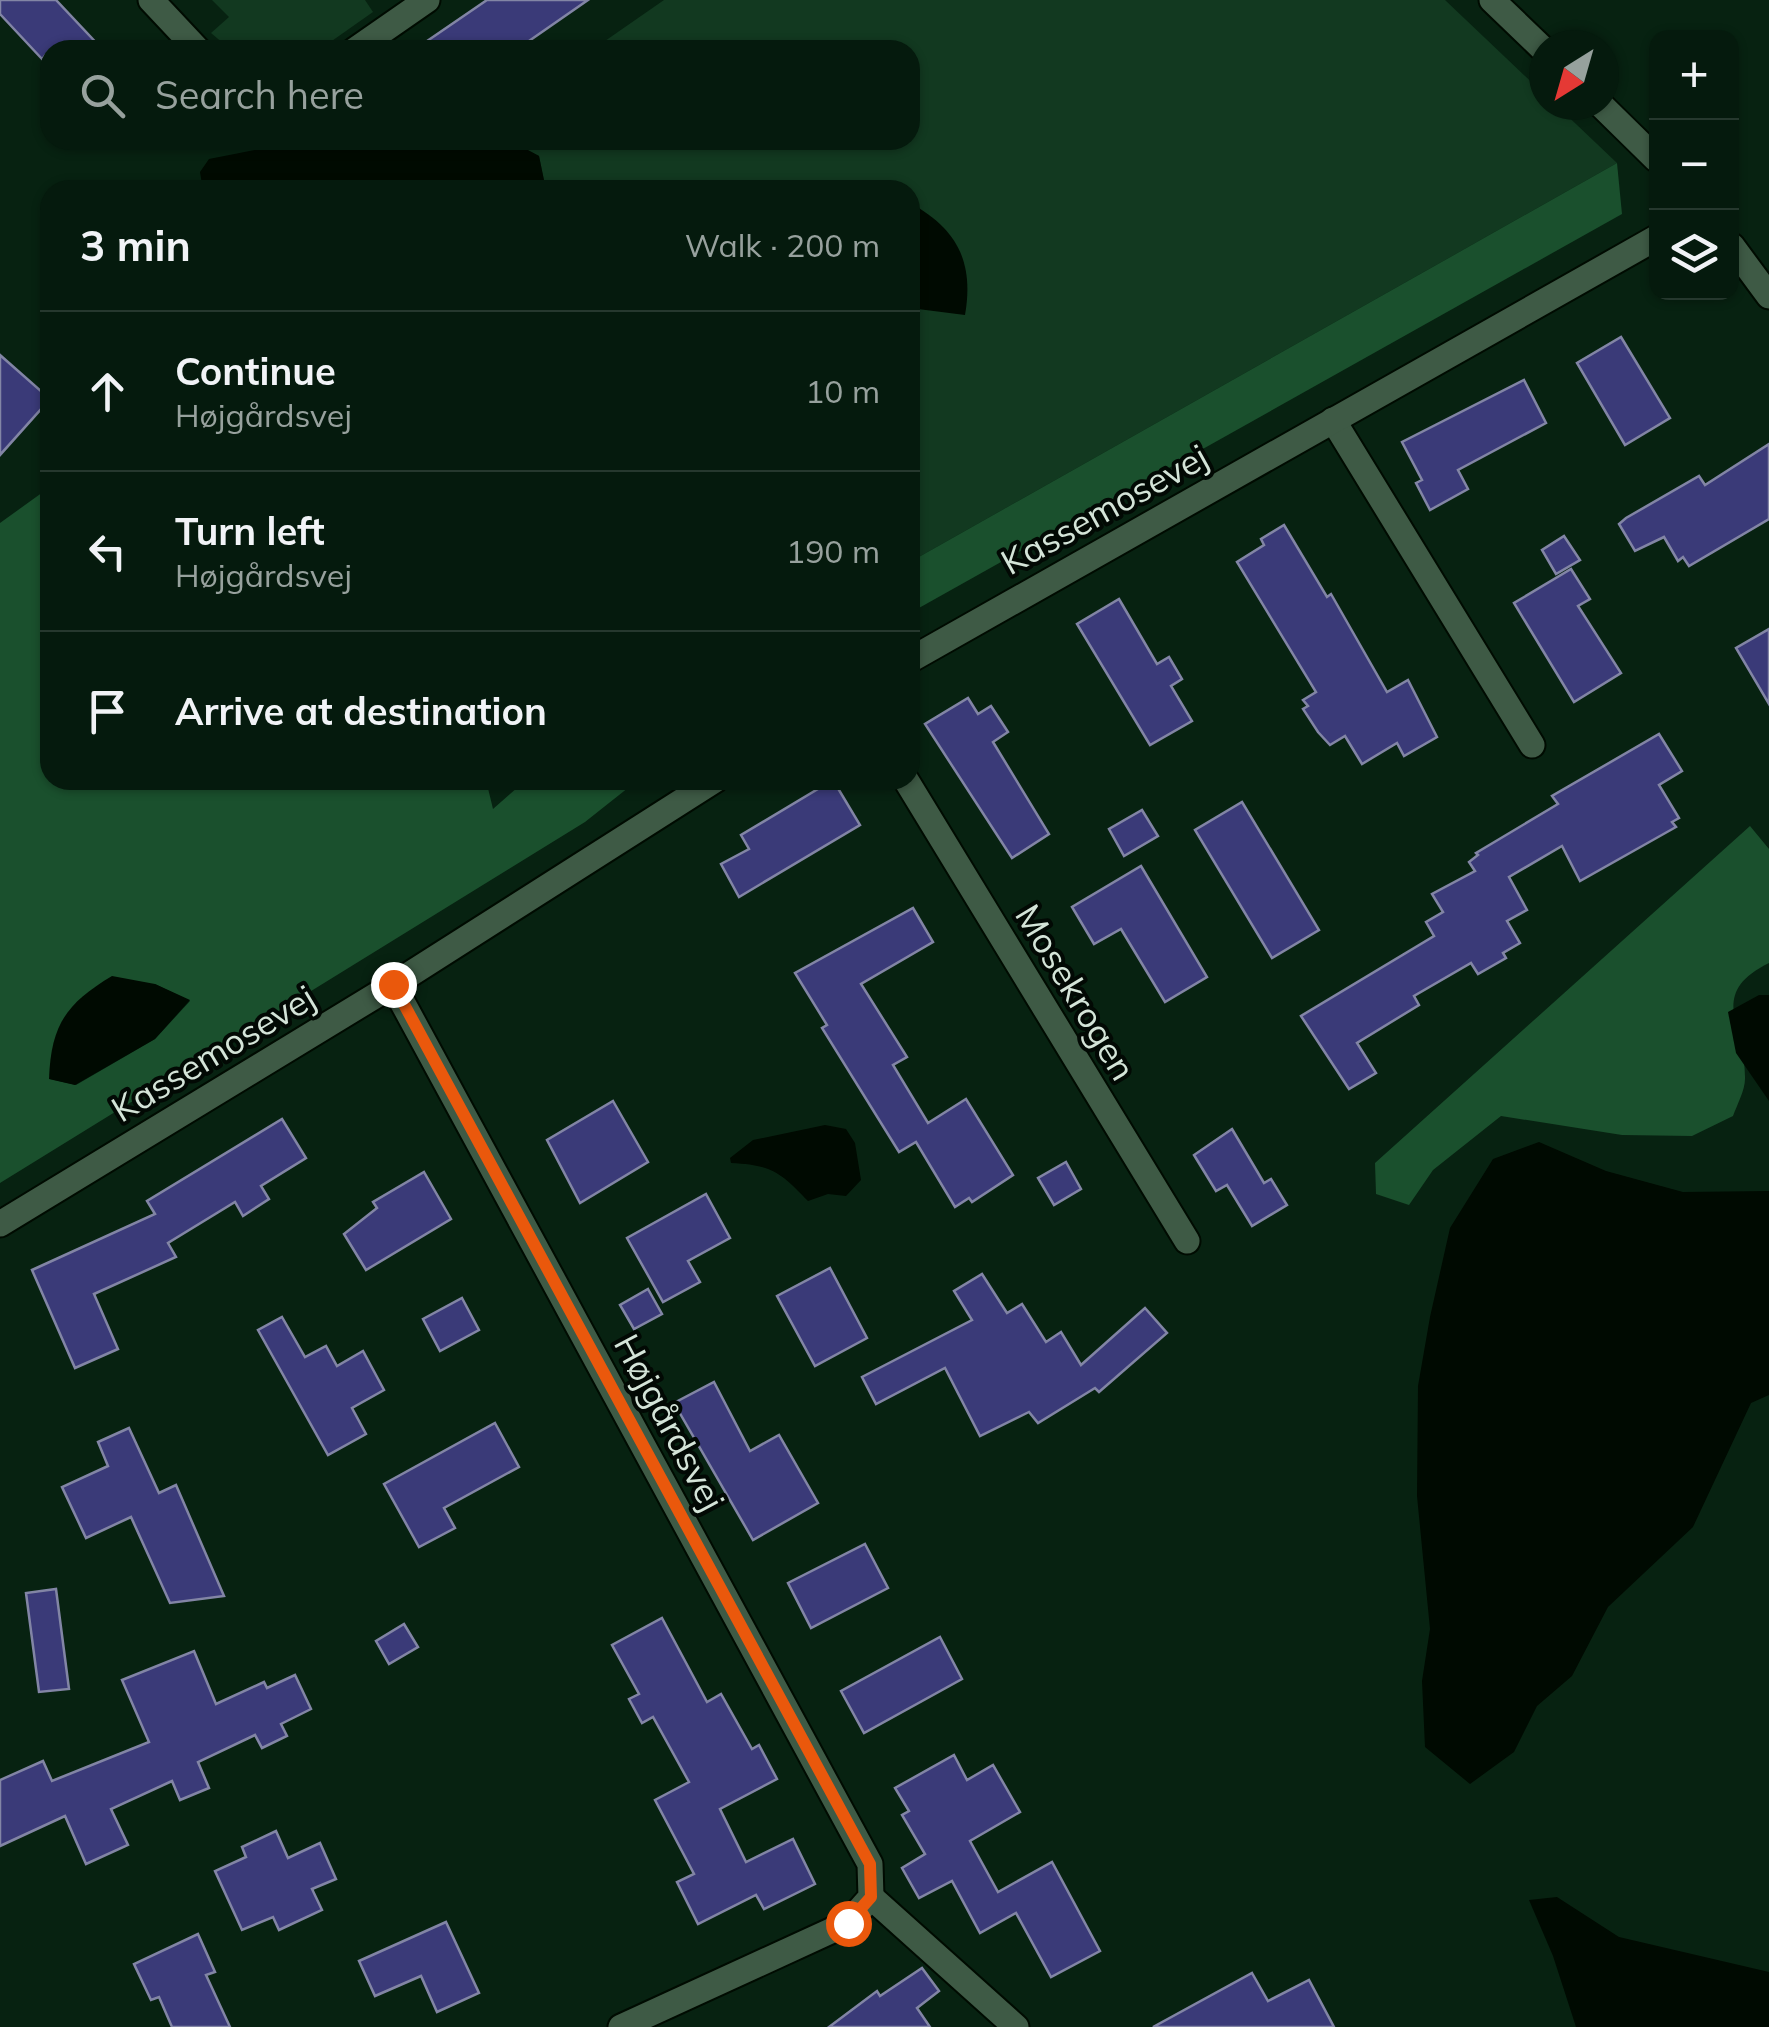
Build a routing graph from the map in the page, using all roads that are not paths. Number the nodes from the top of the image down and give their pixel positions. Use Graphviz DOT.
graph roads {
  1 [pos="151,0"];
  2 [pos="427,0"];
  3 [pos="1492,0"];
  4 [pos="1529,36"];
  5 [pos="189,40"];
  6 [pos="369,40"];
  7 [pos="1617,120"];
  8 [pos="1649,151"];
  9 [pos="1649,242"];
  10 [pos="1739,255"];
  11 [pos="1769,296"];
  12 [pos="1334,420"];
  13 [pos="920,654"];
  14 [pos="1532,745"];
  15 [pos="700,790"];
  16 [pos="912,790"];
  17 [pos="393,984"];
  18 [pos="0,1224"];
  19 [pos="1188,1241"];
  20 [pos="871,1897"];
  21 [pos="622,2027"];
  22 [pos="1016,2027"];
  1 -- 5 [label="street"];
  2 -- 6 [label="street"];
  3 -- 4 [label="street"];
  7 -- 8 [label="street"];
  9 -- 12 [label="street, Kassemosevej"];
  10 -- 11 [label="street"];
  12 -- 13 [label="street, Kassemosevej"];
  12 -- 14 [label="street"];
  15 -- 17 [label="street, Kassemosevej"];
  16 -- 19 [label="street, Mosekrogen"];
  17 -- 18 [label="street, Kassemosevej"];
  17 -- 20 [label="street, Højgårdsvej"];
  20 -- 21 [label="street"];
  20 -- 22 [label="street"];
}
